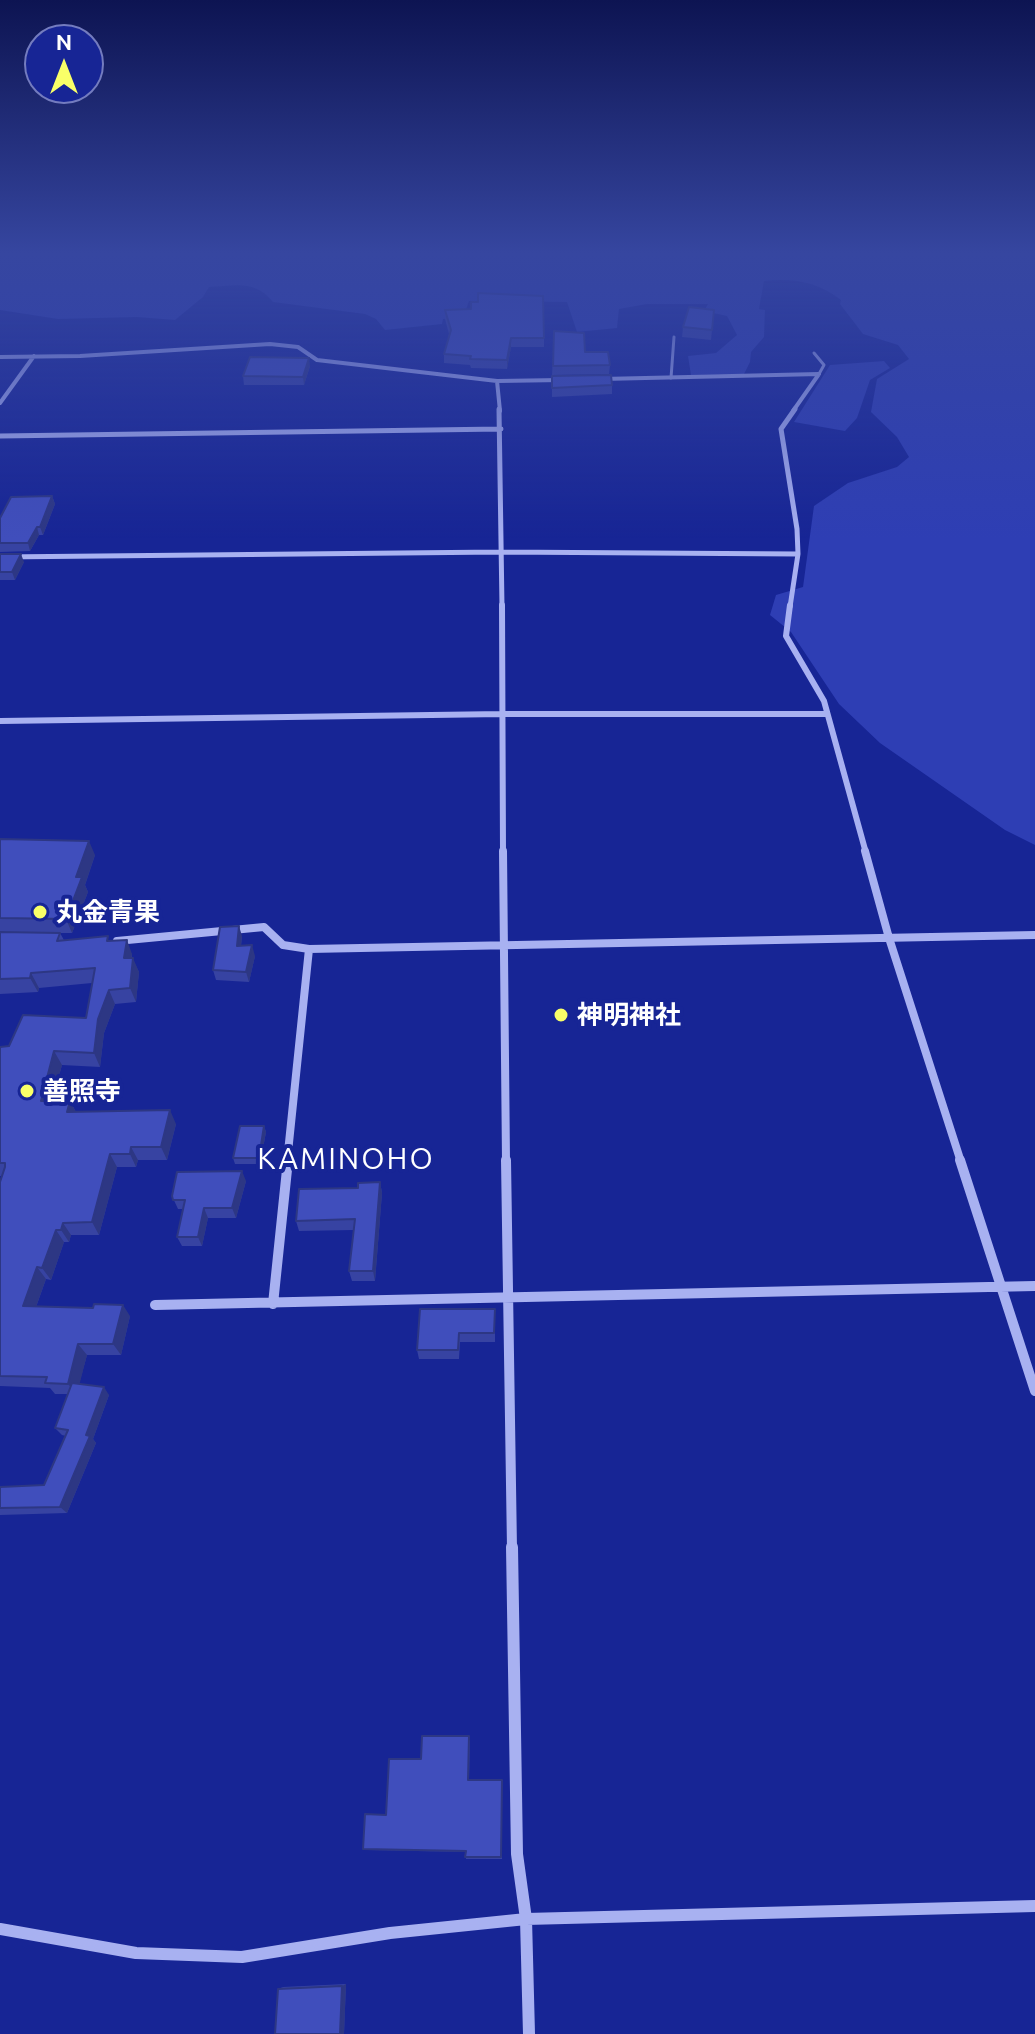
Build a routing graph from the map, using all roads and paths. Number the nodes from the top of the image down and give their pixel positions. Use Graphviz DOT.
graph roads {
  1 [pos="173,349"];
  2 [pos="301,349"];
  3 [pos="673,349"];
  4 [pos="814,353"];
  5 [pos="34,356"];
  6 [pos="0,357"];
  7 [pos="819,374"];
  8 [pos="671,378"];
  9 [pos="597,379"];
  10 [pos="568,380"];
  11 [pos="497,381"];
  12 [pos="0,403"];
  13 [pos="501,429"];
  14 [pos="0,436"];
  15 [pos="500,552"];
  16 [pos="798,554"];
  17 [pos="0,557"];
  18 [pos="503,714"];
  19 [pos="826,714"];
  20 [pos="0,721"];
  21 [pos="1035,935"];
  22 [pos="889,938"];
  23 [pos="101,941"];
  24 [pos="503,945"];
  25 [pos="309,949"];
  26 [pos="1003,1286"];
  27 [pos="1035,1286"];
  28 [pos="511,1296"];
  29 [pos="273,1304"];
  30 [pos="155,1305"];
  31 [pos="1035,1391"];
  32 [pos="1035,1906"];
  33 [pos="526,1919"];
  34 [pos="0,1929"];
  35 [pos="529,2034"];
  1 -- 5 [label="street"];
  2 -- 11 [label="street"];
  3 -- 8 [label="lane"];
  4 -- 7 [label="lane"];
  5 -- 6 [label="street"];
  5 -- 12 [label="street"];
  7 -- 8 [label="street"];
  7 -- 16 [label="street"];
  8 -- 9 [label="street"];
  10 -- 11 [label="street"];
  11 -- 13 [label="street"];
  13 -- 14 [label="street"];
  13 -- 15 [label="street"];
  15 -- 16 [label="street"];
  15 -- 17 [label="street"];
  15 -- 18 [label="street"];
  16 -- 19 [label="street"];
  18 -- 19 [label="street"];
  18 -- 20 [label="street"];
  18 -- 24 [label="street"];
  19 -- 22 [label="street"];
  21 -- 22 [label="street"];
  22 -- 24 [label="street"];
  22 -- 26 [label="street"];
  23 -- 25 [label="street"];
  24 -- 25 [label="street"];
  24 -- 28 [label="street"];
  25 -- 29 [label="street"];
  26 -- 27 [label="street"];
  26 -- 28 [label="street"];
  26 -- 31 [label="street"];
  28 -- 29 [label="street"];
  28 -- 33 [label="street"];
  29 -- 30 [label="street"];
  32 -- 33 [label="street"];
  33 -- 34 [label="street"];
  33 -- 35 [label="street"];
}
